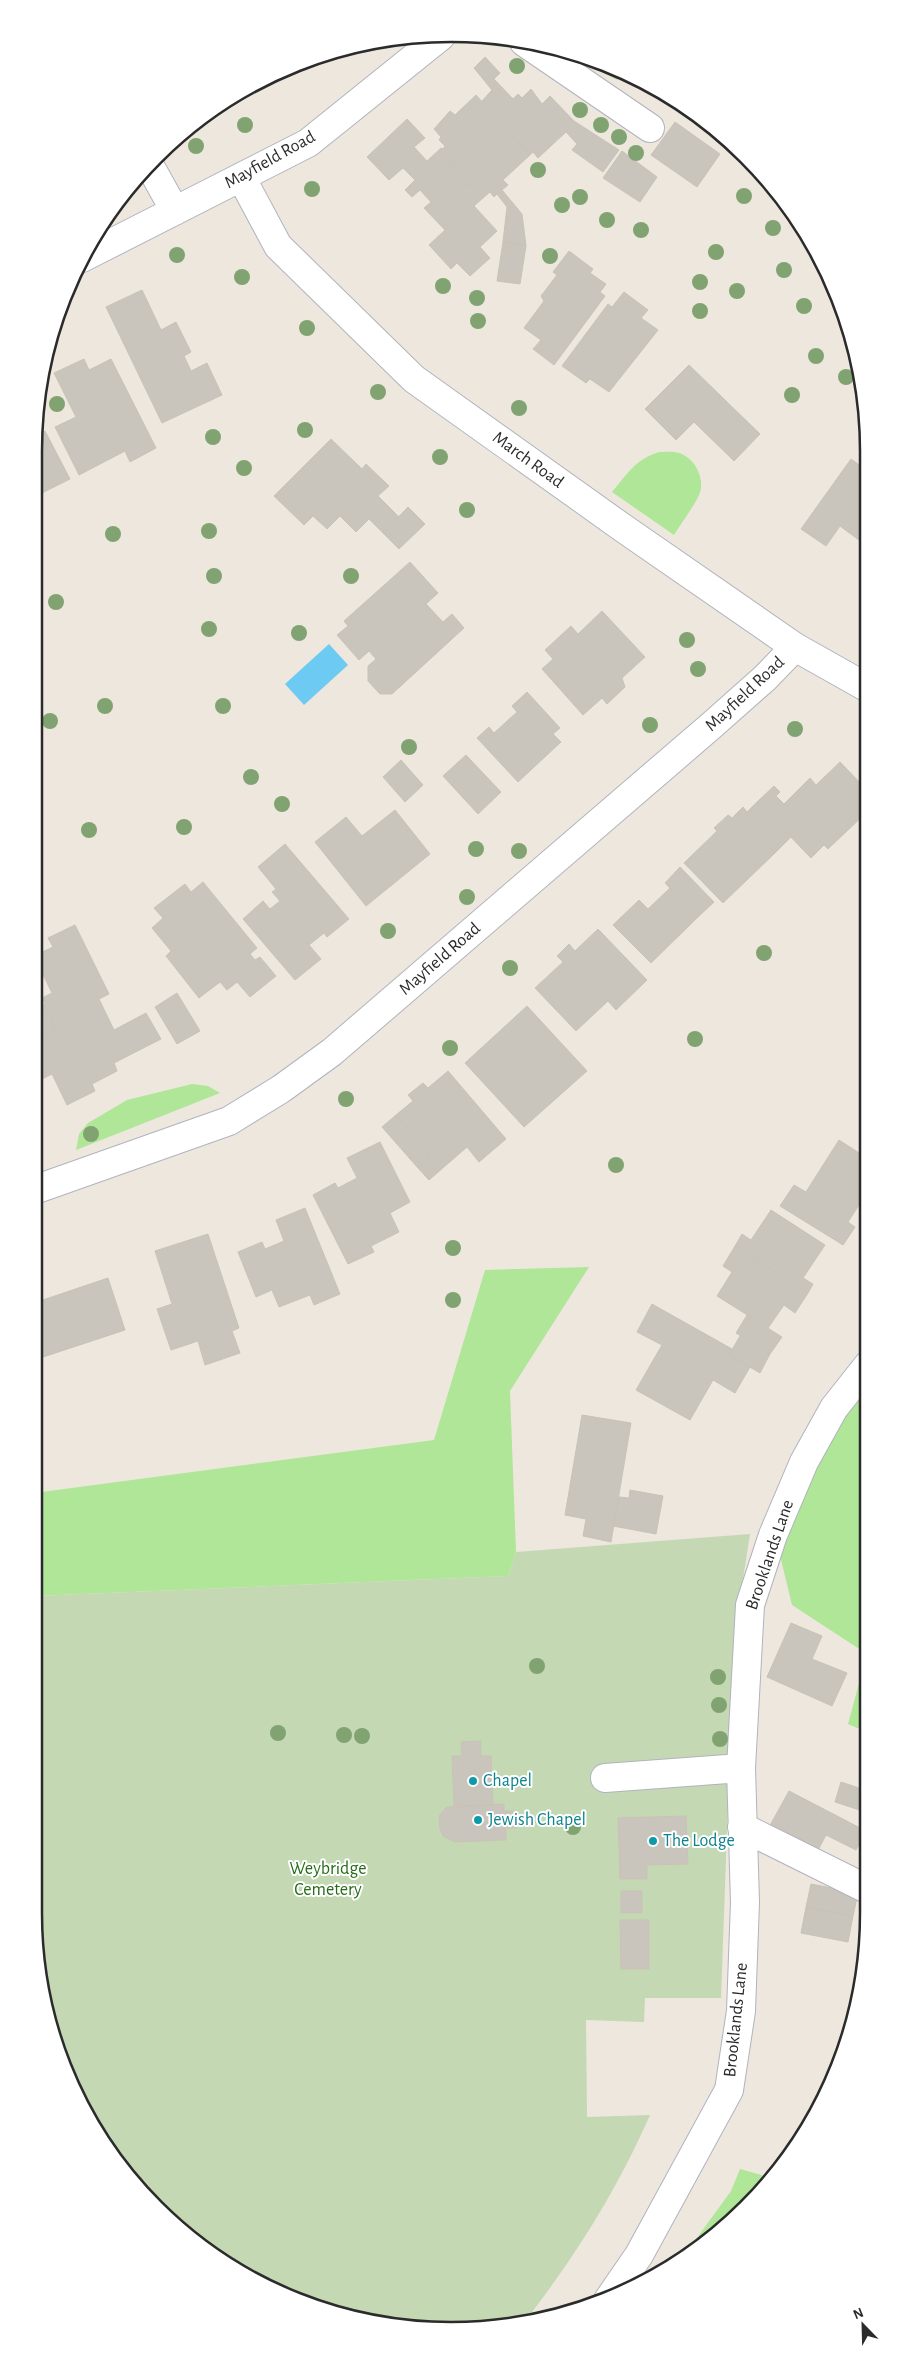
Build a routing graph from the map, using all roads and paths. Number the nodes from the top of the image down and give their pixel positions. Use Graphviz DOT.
graph roads {
  1 [pos="429,43"];
  2 [pos="538,52"];
  3 [pos="650,128"];
  4 [pos="153,172"];
  5 [pos="241,177"];
  6 [pos="175,211"];
  7 [pos="105,236"];
  8 [pos="795,646"];
  9 [pos="860,684"];
  10 [pos="42,1187"];
  11 [pos="860,1375"];
  12 [pos="741,1768"];
  13 [pos="605,1778"];
  14 [pos="742,1827"];
  15 [pos="860,1886"];
  16 [pos="617,2287"];
  1 -- 5 [label="street, Mayfield Road"];
  2 -- 3 [label="street"];
  4 -- 6 [label="street"];
  5 -- 6 [label="street, Mayfield Road"];
  5 -- 8 [label="street, March Road"];
  6 -- 7 [label="street, Mayfield Road"];
  8 -- 9 [label="street, March Road"];
  8 -- 10 [label="street, Mayfield Road"];
  11 -- 12 [label="street, Brooklands Lane"];
  12 -- 13 [label="street"];
  12 -- 14 [label="street, Brooklands Lane"];
  14 -- 15 [label="street"];
  14 -- 16 [label="street, Brooklands Lane"];
}
